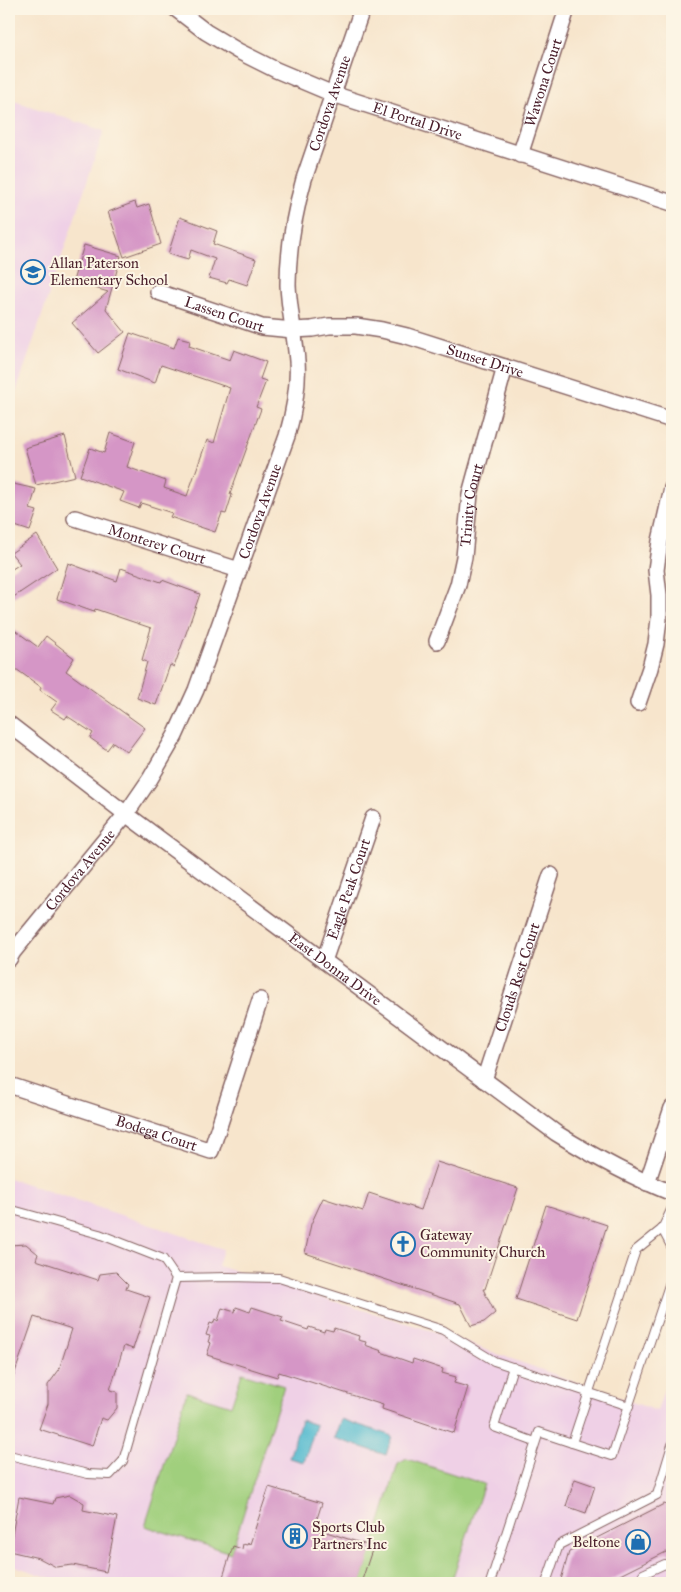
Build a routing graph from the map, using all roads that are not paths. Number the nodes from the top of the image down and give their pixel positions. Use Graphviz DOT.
graph roads {
  1 [pos="176,9"];
  2 [pos="362,9"];
  3 [pos="567,9"];
  4 [pos="333,94"];
  5 [pos="520,155"];
  6 [pos="672,203"];
  7 [pos="158,292"];
  8 [pos="293,330"];
  9 [pos="506,367"];
  10 [pos="672,420"];
  11 [pos="672,488"];
  12 [pos="75,518"];
  13 [pos="239,570"];
  14 [pos="437,641"];
  15 [pos="638,703"];
  16 [pos="9,724"];
  17 [pos="126,814"];
  18 [pos="373,818"];
  19 [pos="551,875"];
  20 [pos="10,954"];
  21 [pos="324,961"];
  22 [pos="260,1000"];
  23 [pos="484,1080"];
  24 [pos="9,1085"];
  25 [pos="672,1108"];
  26 [pos="647,1183"];
  27 [pos="672,1193"];
  28 [pos="672,1208"];
  29 [pos="9,1209"];
  30 [pos="662,1229"];
  31 [pos="672,1248"];
  32 [pos="672,1276"];
  33 [pos="176,1278"];
  34 [pos="513,1367"];
  35 [pos="589,1392"];
  36 [pos="628,1406"];
  37 [pos="535,1442"];
  38 [pos="572,1443"];
  39 [pos="672,1445"];
  40 [pos="9,1455"];
  41 [pos="672,1567"];
  42 [pos="490,1583"];
  43 [pos="546,1583"];
  44 [pos="640,1583"];
  1 -- 4 [label="street, El Portal Drive"];
  2 -- 4 [label="street, Cordova Avenue"];
  3 -- 5 [label="street, Wawona Court"];
  4 -- 5 [label="street, El Portal Drive"];
  4 -- 8 [label="street, Cordova Avenue"];
  5 -- 6 [label="street, El Portal Drive"];
  7 -- 8 [label="street, Lassen Court"];
  8 -- 9 [label="street, Sunset Drive"];
  8 -- 13 [label="street, Cordova Avenue"];
  9 -- 10 [label="street, Sunset Drive"];
  9 -- 14 [label="street, Trinity Court"];
  11 -- 15 [label="street"];
  12 -- 13 [label="street, Monterey Court"];
  13 -- 17 [label="street, Cordova Avenue"];
  16 -- 17 [label="street, East Donna Drive"];
  17 -- 20 [label="street, Cordova Avenue"];
  17 -- 21 [label="street, East Donna Drive"];
  18 -- 21 [label="street, Eagle Peak Court"];
  19 -- 23 [label="street, Clouds Rest Court"];
  21 -- 23 [label="street, East Donna Drive"];
  22 -- 24 [label="street, Bodega Court"];
  23 -- 26 [label="street, East Donna Drive"];
  25 -- 26 [label="street"];
  26 -- 27 [label="street, East Donna Drive"];
  28 -- 30 [label="lane"];
  29 -- 33 [label="lane"];
  30 -- 31 [label="lane"];
  30 -- 35 [label="lane"];
  32 -- 36 [label="lane"];
  33 -- 34 [label="lane"];
  33 -- 40 [label="lane"];
  34 -- 35 [label="lane"];
  34 -- 37 [label="lane"];
  35 -- 36 [label="lane"];
  35 -- 38 [label="lane"];
  36 -- 38 [label="lane"];
  37 -- 38 [label="lane"];
  37 -- 42 [label="lane"];
  39 -- 43 [label="lane"];
  41 -- 44 [label="lane"];
}
